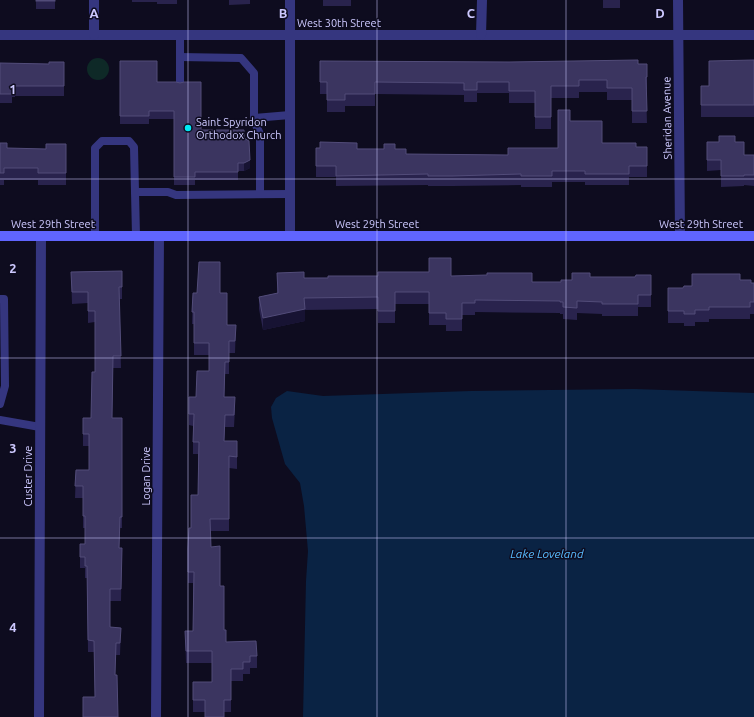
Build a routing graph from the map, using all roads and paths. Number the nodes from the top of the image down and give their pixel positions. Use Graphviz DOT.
graph roads {
  1 [pos="94,0"];
  2 [pos="290,0"];
  3 [pos="482,0"];
  4 [pos="678,0"];
  5 [pos="0,35"];
  6 [pos="94,35"];
  7 [pos="180,35"];
  8 [pos="290,35"];
  9 [pos="481,35"];
  10 [pos="678,35"];
  11 [pos="754,35"];
  12 [pos="180,57"];
  13 [pos="180,86"];
  14 [pos="290,115"];
  15 [pos="254,118"];
  16 [pos="135,192"];
  17 [pos="260,194"];
  18 [pos="290,194"];
  19 [pos="0,236"];
  20 [pos="41,236"];
  21 [pos="94,236"];
  22 [pos="136,236"];
  23 [pos="159,236"];
  24 [pos="290,236"];
  25 [pos="680,236"];
  26 [pos="754,236"];
  27 [pos="0,299"];
  28 [pos="0,404"];
  29 [pos="0,420"];
  30 [pos="40,427"];
  31 [pos="39,717"];
  32 [pos="156,717"];
  1 -- 6 [label="street"];
  2 -- 8 [label="street"];
  3 -- 9 [label="street"];
  4 -- 10 [label="street, Sheridan Avenue"];
  5 -- 6 [label="street, West 30th Street"];
  6 -- 7 [label="street, West 30th Street"];
  7 -- 8 [label="street, West 30th Street"];
  7 -- 12 [label="lane"];
  8 -- 9 [label="street, West 30th Street"];
  8 -- 14 [label="street"];
  9 -- 10 [label="street, West 30th Street"];
  10 -- 11 [label="street, West 30th Street"];
  10 -- 25 [label="street, Sheridan Avenue"];
  12 -- 13 [label="lane"];
  12 -- 15 [label="lane"];
  14 -- 15 [label="lane"];
  14 -- 18 [label="street"];
  15 -- 17 [label="lane"];
  16 -- 17 [label="lane"];
  16 -- 21 [label="lane"];
  16 -- 22 [label="lane"];
  17 -- 18 [label="lane"];
  18 -- 24 [label="street"];
  19 -- 20 [label="main road, West 29th Street"];
  20 -- 21 [label="main road, West 29th Street"];
  20 -- 30 [label="street, Custer Drive"];
  21 -- 22 [label="main road, West 29th Street"];
  22 -- 23 [label="main road, West 29th Street"];
  23 -- 24 [label="main road, West 29th Street"];
  23 -- 32 [label="street, Logan Drive"];
  24 -- 25 [label="main road, West 29th Street"];
  25 -- 26 [label="main road, West 29th Street"];
  27 -- 28 [label="lane"];
  29 -- 30 [label="lane"];
  30 -- 31 [label="street, Custer Drive"];
}
